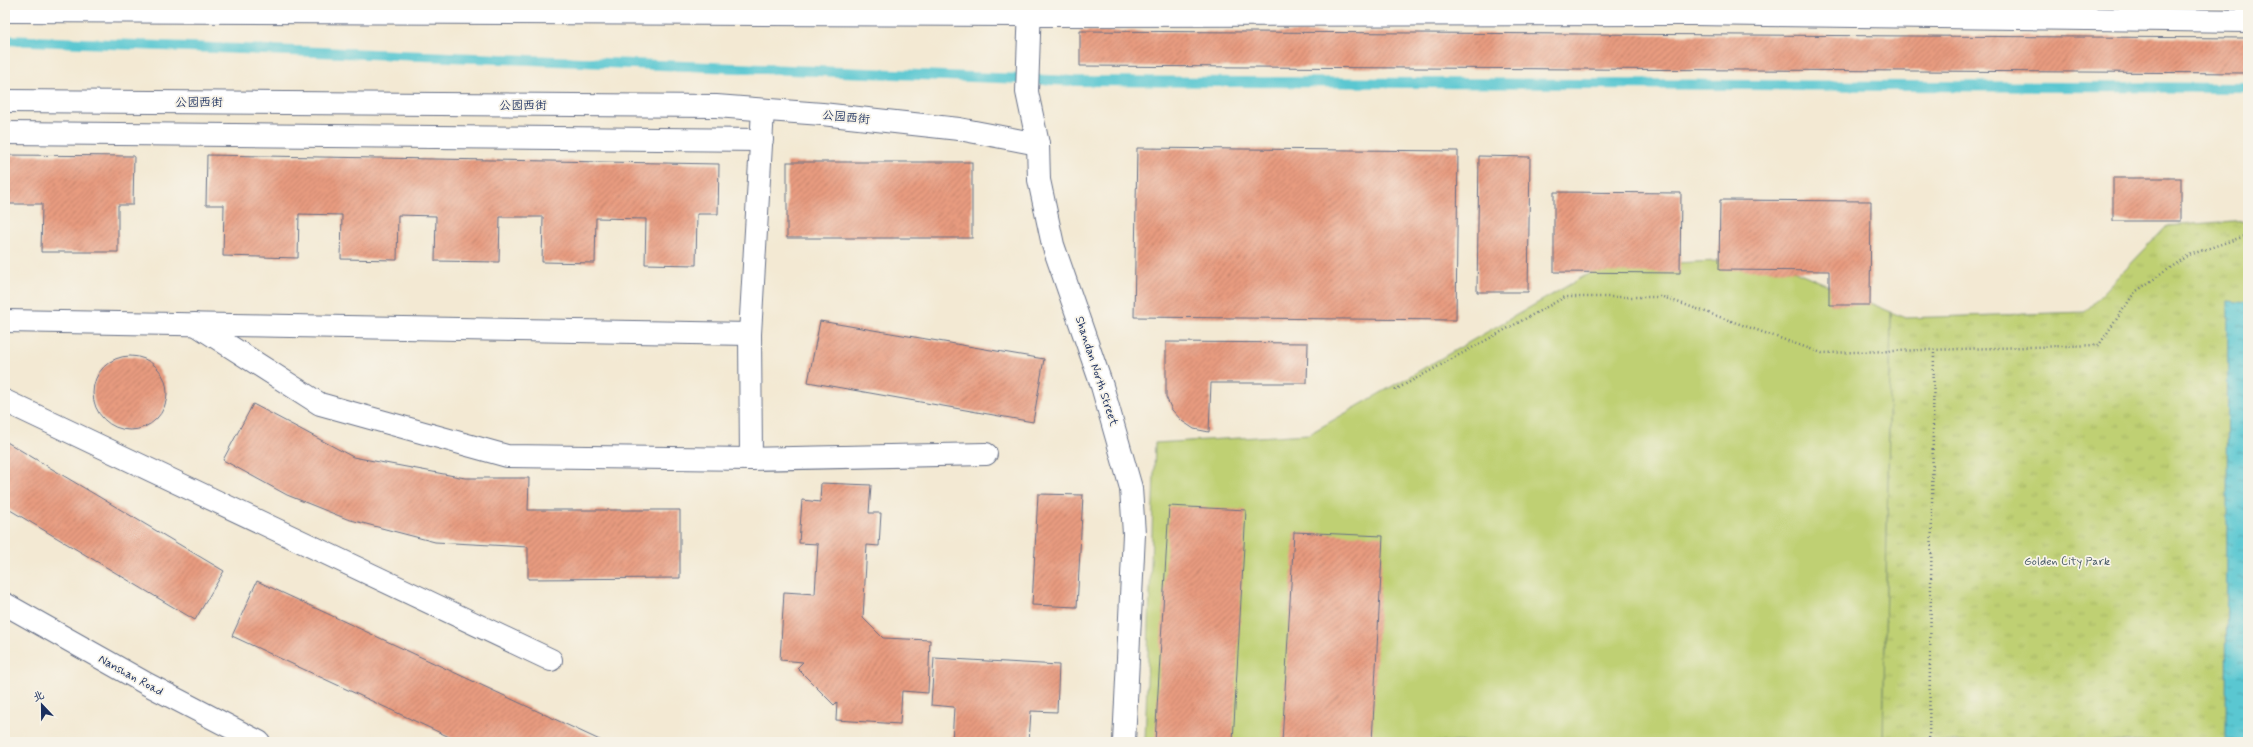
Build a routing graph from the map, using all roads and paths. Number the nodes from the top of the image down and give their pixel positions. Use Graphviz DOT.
graph roads {
  1 [pos="5,10"];
  2 [pos="1030,18"];
  3 [pos="2248,21"];
  4 [pos="5,101"];
  5 [pos="763,110"];
  6 [pos="5,133"];
  7 [pos="762,140"];
  8 [pos="1038,144"];
  9 [pos="2248,235"];
  10 [pos="5,321"];
  11 [pos="195,324"];
  12 [pos="750,334"];
  13 [pos="1934,350"];
  14 [pos="1395,390"];
  15 [pos="5,402"];
  16 [pos="986,454"];
  17 [pos="751,459"];
  18 [pos="5,604"];
  19 [pos="551,660"];
  20 [pos="259,742"];
  21 [pos="1124,742"];
  22 [pos="1929,742"];
  1 -- 2 [label="street"];
  2 -- 3 [label="street"];
  2 -- 8 [label="street, Shandan North Street"];
  4 -- 5 [label="street, 公园西街"];
  5 -- 7 [label="street"];
  5 -- 8 [label="street, 公园西街"];
  6 -- 7 [label="street"];
  7 -- 12 [label="street"];
  8 -- 21 [label="street, Shandan North Street"];
  9 -- 13 [label="path"];
  10 -- 11 [label="street"];
  11 -- 12 [label="street"];
  11 -- 17 [label="street"];
  12 -- 17 [label="street"];
  13 -- 14 [label="path"];
  13 -- 22 [label="path"];
  15 -- 19 [label="street"];
  16 -- 17 [label="street"];
  18 -- 20 [label="street, Nanshan Road"];
}
